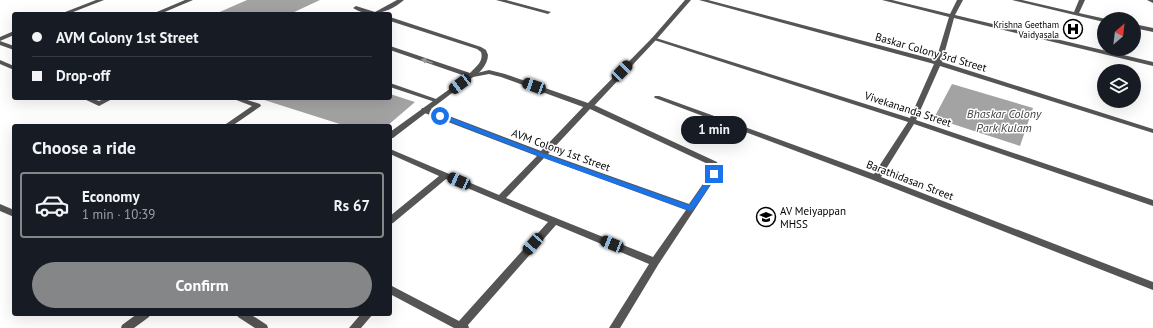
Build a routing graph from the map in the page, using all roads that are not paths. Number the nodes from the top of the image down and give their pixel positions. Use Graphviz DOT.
graph roads {
  1 [pos="102,0"];
  2 [pos="190,0"];
  3 [pos="401,0"];
  4 [pos="499,0"];
  5 [pos="688,0"];
  6 [pos="702,0"];
  7 [pos="885,0"];
  8 [pos="960,0"];
  9 [pos="1015,0"];
  10 [pos="1082,0"];
  11 [pos="1150,0"];
  12 [pos="1153,1"];
  13 [pos="356,8"];
  14 [pos="69,12"];
  15 [pos="160,12"];
  16 [pos="369,12"];
  17 [pos="380,12"];
  18 [pos="548,12"];
  19 [pos="1076,14"];
  20 [pos="952,16"];
  21 [pos="1097,18"];
  22 [pos="392,20"];
  23 [pos="1141,27"];
  24 [pos="1153,30"];
  25 [pos="12,34"];
  26 [pos="654,38"];
  27 [pos="0,39"];
  28 [pos="0,43"];
  29 [pos="12,47"];
  30 [pos="392,49"];
  31 [pos="0,62"];
  32 [pos="938,63"];
  33 [pos="1153,64"];
  34 [pos="12,67"];
  35 [pos="472,76"];
  36 [pos="392,86"];
  37 [pos="658,97"];
  38 [pos="90,100"];
  39 [pos="107,100"];
  40 [pos="240,100"];
  41 [pos="438,101"];
  42 [pos="590,106"];
  43 [pos="425,110"];
  44 [pos="912,121"];
  45 [pos="230,124"];
  46 [pos="1153,131"];
  47 [pos="392,135"];
  48 [pos="392,151"];
  49 [pos="543,155"];
  50 [pos="445,175"];
  51 [pos="876,178"];
  52 [pos="500,199"];
  53 [pos="1153,203"];
  54 [pos="0,207"];
  55 [pos="690,208"];
  56 [pos="12,213"];
  57 [pos="392,219"];
  58 [pos="554,221"];
  59 [pos="655,262"];
  60 [pos="1153,286"];
  61 [pos="392,291"];
  62 [pos="142,316"];
  63 [pos="245,316"];
  64 [pos="366,316"];
  65 [pos="463,327"];
  66 [pos="126,328"];
  67 [pos="263,328"];
  68 [pos="354,328"];
  69 [pos="614,328"];
  1 -- 14 [label="street"];
  2 -- 15 [label="street"];
  3 -- 17 [label="street"];
  4 -- 18 [label="street"];
  5 -- 26 [label="street"];
  6 -- 32 [label="street, Baskar Colony 3rd Street"];
  7 -- 20 [label="street"];
  8 -- 20 [label="street"];
  9 -- 19 [label="street"];
  10 -- 19 [label="street"];
  11 -- 12 [label="street"];
  13 -- 16 [label="street"];
  19 -- 21 [label="street"];
  20 -- 32 [label="street"];
  20 -- 33 [label="street"];
  22 -- 35 [label="street"];
  23 -- 24 [label="street"];
  25 -- 27 [label="street"];
  26 -- 42 [label="street"];
  26 -- 44 [label="street, Vivekananda Street"];
  28 -- 29 [label="street"];
  35 -- 30 [label="street, one-way"];
  31 -- 34 [label="street"];
  32 -- 44 [label="street"];
  32 -- 46 [label="street, Baskar Colony 3rd Street"];
  35 -- 41 [label="street"];
  35 -- 42 [label="street"];
  36 -- 41 [label="street"];
  37 -- 51 [label="street, Barathidasan Street"];
  38 -- 39 [label="street"];
  40 -- 45 [label="street"];
  41 -- 43 [label="street"];
  42 -- 49 [label="street"];
  42 -- 55 [label="street"];
  43 -- 47 [label="street"];
  43 -- 49 [label="street, AVM Colony 1st Street"];
  44 -- 51 [label="street"];
  44 -- 53 [label="street, Vivekananda Street"];
  48 -- 50 [label="street"];
  49 -- 52 [label="street"];
  49 -- 55 [label="street, AVM Colony 1st Street"];
  50 -- 52 [label="street"];
  50 -- 57 [label="street"];
  51 -- 60 [label="street, Barathidasan Street"];
  52 -- 58 [label="street"];
  54 -- 56 [label="street"];
  55 -- 59 [label="street"];
  58 -- 59 [label="street"];
  58 -- 65 [label="street"];
  59 -- 69 [label="street"];
  61 -- 65 [label="street"];
  62 -- 66 [label="street"];
  63 -- 67 [label="street"];
  64 -- 68 [label="street"];
}
